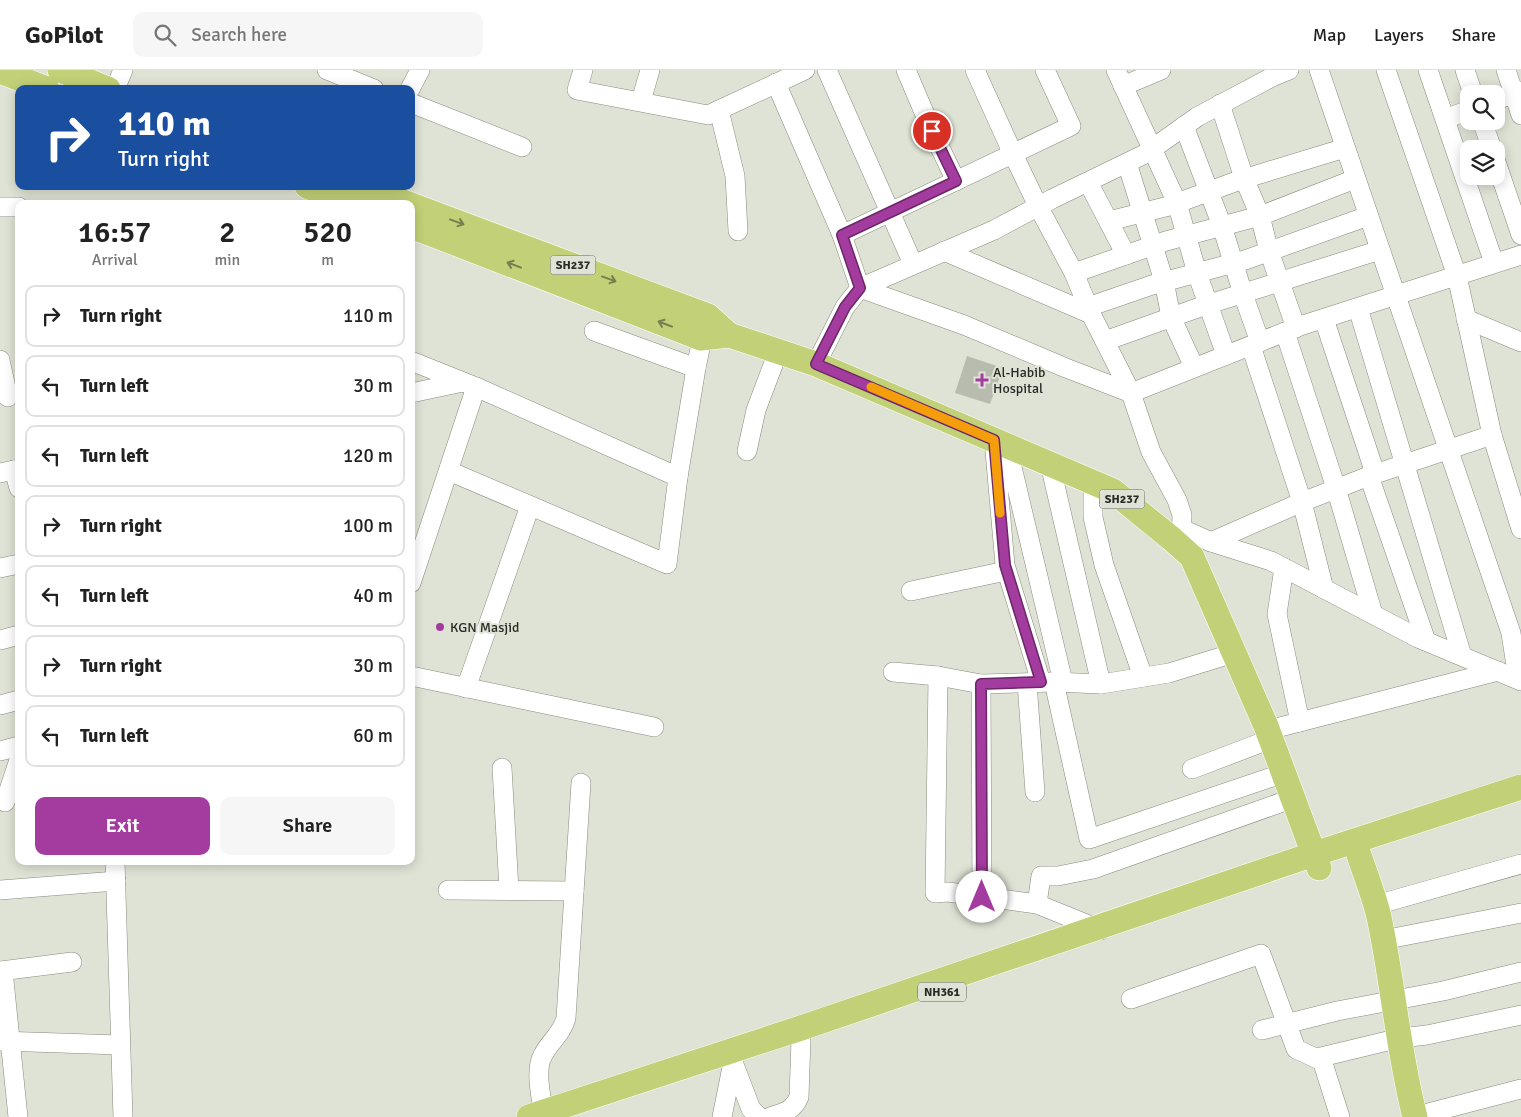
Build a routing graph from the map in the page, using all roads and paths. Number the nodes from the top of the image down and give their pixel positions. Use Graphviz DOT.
graph roads {
  1 [pos="60,70"];
  2 [pos="124,70"];
  3 [pos="327,70"];
  4 [pos="420,70"];
  5 [pos="583,70"];
  6 [pos="650,70"];
  7 [pos="805,70"];
  8 [pos="827,70"];
  9 [pos="906,70"];
  10 [pos="975,70"];
  11 [pos="1045,70"];
  12 [pos="1161,70"];
  13 [pos="1288,70"];
  14 [pos="1319,70"];
  15 [pos="1386,70"];
  16 [pos="1428,70"];
  17 [pos="1465,70"];
  18 [pos="1506,70"];
  19 [pos="0,71"];
  20 [pos="1259,76"];
  21 [pos="1120,78"];
  22 [pos="776,83"];
  23 [pos="37,85"];
  24 [pos="98,85"];
  25 [pos="117,85"];
  26 [pos="364,85"];
  27 [pos="412,85"];
  28 [pos="1470,85"];
  29 [pos="1517,92"];
  30 [pos="1505,97"];
  31 [pos="641,101"];
  32 [pos="1220,104"];
  33 [pos="415,105"];
  34 [pos="719,110"];
  35 [pos="1460,113"];
  36 [pos="1521,115"];
  37 [pos="1445,119"];
  38 [pos="1184,126"];
  39 [pos="522,147"];
  40 [pos="1345,148"];
  41 [pos="1152,150"];
  42 [pos="1013,154"];
  43 [pos="1127,163"];
  44 [pos="1244,178"];
  45 [pos="1355,179"];
  46 [pos="956,181"];
  47 [pos="1088,182"];
  48 [pos="1504,185"];
  49 [pos="324,190"];
  50 [pos="1209,191"];
  51 [pos="345,195"];
  52 [pos="381,200"];
  53 [pos="1177,203"];
  54 [pos="415,206"];
  55 [pos="1038,206"];
  56 [pos="0,207"];
  57 [pos="15,207"];
  58 [pos="1142,212"];
  59 [pos="890,213"];
  60 [pos="1260,216"];
  61 [pos="1368,216"];
  62 [pos="1109,221"];
  63 [pos="1222,226"];
  64 [pos="415,227"];
  65 [pos="738,231"];
  66 [pos="842,235"];
  67 [pos="1187,235"];
  68 [pos="1521,235"];
  69 [pos="1153,246"];
  70 [pos="1380,250"];
  71 [pos="944,251"];
  72 [pos="1269,251"];
  73 [pos="1521,255"];
  74 [pos="1126,256"];
  75 [pos="1233,263"];
  76 [pos="1494,263"];
  77 [pos="913,264"];
  78 [pos="1197,272"];
  79 [pos="1074,273"];
  80 [pos="1457,276"];
  81 [pos="1164,281"];
  82 [pos="1280,282"];
  83 [pos="860,288"];
  84 [pos="1243,294"];
  85 [pos="1395,296"];
  86 [pos="1209,304"];
  87 [pos="1358,308"];
  88 [pos="1090,310"];
  89 [pos="1171,317"];
  90 [pos="1324,319"];
  91 [pos="1466,319"];
  92 [pos="705,327"];
  93 [pos="1290,330"];
  94 [pos="594,331"];
  95 [pos="1105,341"];
  96 [pos="1521,342"];
  97 [pos="1255,344"];
  98 [pos="778,352"];
  99 [pos="1226,355"];
  100 [pos="0,360"];
  101 [pos="415,363"];
  102 [pos="816,364"];
  103 [pos="1194,367"];
  104 [pos="696,368"];
  105 [pos="469,385"];
  106 [pos="415,392"];
  107 [pos="1131,393"];
  108 [pos="9,397"];
  109 [pos="1492,434"];
  110 [pos="1000,443"];
  111 [pos="1449,449"];
  112 [pos="747,451"];
  113 [pos="1405,463"];
  114 [pos="1050,464"];
  115 [pos="449,471"];
  116 [pos="1372,474"];
  117 [pos="678,477"];
  118 [pos="1094,483"];
  119 [pos="1336,488"];
  120 [pos="1516,495"];
  121 [pos="1302,502"];
  122 [pos="530,506"];
  123 [pos="1521,529"];
  124 [pos="1181,538"];
  125 [pos="1211,542"];
  126 [pos="15,565"];
  127 [pos="0,568"];
  128 [pos="1284,568"];
  129 [pos="415,571"];
  130 [pos="1006,571"];
  131 [pos="1324,589"];
  132 [pos="910,591"];
  133 [pos="1373,614"];
  134 [pos="15,637"];
  135 [pos="0,640"];
  136 [pos="1426,641"];
  137 [pos="1234,653"];
  138 [pos="1462,656"];
  139 [pos="1498,671"];
  140 [pos="893,672"];
  141 [pos="938,676"];
  142 [pos="415,677"];
  143 [pos="1143,677"];
  144 [pos="1519,680"];
  145 [pos="1046,682"];
  146 [pos="981,684"];
  147 [pos="1101,684"];
  148 [pos="466,688"];
  149 [pos="15,701"];
  150 [pos="0,705"];
  151 [pos="1300,722"];
  152 [pos="654,727"];
  153 [pos="1270,735"];
  154 [pos="15,747"];
  155 [pos="0,751"];
  156 [pos="502,768"];
  157 [pos="1192,769"];
  158 [pos="1284,773"];
  159 [pos="15,775"];
  160 [pos="581,783"];
  161 [pos="1521,787"];
  162 [pos="1035,792"];
  163 [pos="1294,798"];
  164 [pos="8,802"];
  165 [pos="1521,802"];
  166 [pos="1359,856"];
  167 [pos="1316,861"];
  168 [pos="1521,864"];
  169 [pos="115,865"];
  170 [pos="116,881"];
  171 [pos="0,890"];
  172 [pos="448,890"];
  173 [pos="509,890"];
  174 [pos="574,891"];
  175 [pos="982,897"];
  176 [pos="1037,904"];
  177 [pos="1376,905"];
  178 [pos="1521,913"];
  179 [pos="1104,931"];
  180 [pos="1383,940"];
  181 [pos="72,962"];
  182 [pos="2,971"];
  183 [pos="1521,972"];
  184 [pos="1131,999"];
  185 [pos="1394,1000"];
  186 [pos="1521,1015"];
  187 [pos="1287,1023"];
  188 [pos="1262,1030"];
  189 [pos="1400,1038"];
  190 [pos="801,1039"];
  191 [pos="5,1041"];
  192 [pos="120,1044"];
  193 [pos="1322,1061"];
  194 [pos="733,1062"];
  195 [pos="1521,1088"];
  196 [pos="546,1116"];
  197 [pos="18,1117"];
  198 [pos="123,1117"];
  199 [pos="722,1117"];
  200 [pos="759,1117"];
  201 [pos="770,1117"];
  202 [pos="1340,1117"];
  203 [pos="1414,1117"];
  1 -- 24 [label="main road"];
  2 -- 25 [label="street"];
  3 -- 26 [label="street"];
  4 -- 27 [label="street"];
  5 -- 31 [label="street"];
  6 -- 31 [label="street"];
  7 -- 22 [label="street"];
  8 -- 59 [label="street"];
  9 -- 46 [label="street"];
  10 -- 42 [label="street"];
  11 -- 42 [label="street"];
  12 -- 21 [label="street"];
  13 -- 20 [label="street"];
  14 -- 40 [label="street"];
  15 -- 80 [label="street"];
  16 -- 37 [label="street"];
  17 -- 28 [label="street"];
  18 -- 29 [label="street"];
  19 -- 23 [label="main road"];
  20 -- 32 [label="street"];
  21 -- 41 [label="street"];
  22 -- 34 [label="street"];
  22 -- 66 [label="street"];
  29 -- 30 [label="street"];
  29 -- 36 [label="street"];
  31 -- 34 [label="street"];
  32 -- 38 [label="street"];
  32 -- 44 [label="street"];
  33 -- 39 [label="street"];
  34 -- 65 [label="street"];
  35 -- 37 [label="street"];
  37 -- 76 [label="street"];
  38 -- 41 [label="street"];
  38 -- 50 [label="street"];
  40 -- 44 [label="street"];
  40 -- 45 [label="street"];
  41 -- 43 [label="street"];
  41 -- 53 [label="street"];
  42 -- 46 [label="street"];
  42 -- 55 [label="street"];
  43 -- 47 [label="street"];
  43 -- 58 [label="street"];
  44 -- 50 [label="street"];
  44 -- 60 [label="street"];
  45 -- 60 [label="street"];
  45 -- 61 [label="street"];
  46 -- 59 [label="street"];
  47 -- 55 [label="street"];
  47 -- 62 [label="street"];
  48 -- 68 [label="street"];
  49 -- 51 [label="main road, SH237"];
  50 -- 53 [label="street"];
  50 -- 63 [label="street"];
  51 -- 52 [label="main road, SH237"];
  53 -- 58 [label="street"];
  53 -- 67 [label="street"];
  54 -- 92 [label="main road, SH237, one-way"];
  55 -- 71 [label="street"];
  55 -- 79 [label="street"];
  56 -- 57 [label="street"];
  58 -- 62 [label="street"];
  58 -- 69 [label="street"];
  59 -- 66 [label="street"];
  59 -- 77 [label="street"];
  60 -- 63 [label="street"];
  60 -- 72 [label="street"];
  61 -- 70 [label="street"];
  61 -- 72 [label="street"];
  62 -- 74 [label="street"];
  63 -- 67 [label="street"];
  63 -- 75 [label="street"];
  92 -- 64 [label="main road, SH237, one-way"];
  66 -- 83 [label="street"];
  67 -- 69 [label="street"];
  67 -- 78 [label="street"];
  69 -- 74 [label="street"];
  69 -- 81 [label="street"];
  70 -- 82 [label="street"];
  70 -- 85 [label="street"];
  71 -- 77 [label="street"];
  71 -- 88 [label="street"];
  72 -- 75 [label="street"];
  72 -- 82 [label="street"];
  73 -- 76 [label="street"];
  74 -- 79 [label="street"];
  75 -- 78 [label="street"];
  75 -- 84 [label="street"];
  76 -- 80 [label="street"];
  77 -- 83 [label="street"];
  78 -- 81 [label="street"];
  78 -- 86 [label="street"];
  79 -- 88 [label="street"];
  80 -- 85 [label="street"];
  80 -- 91 [label="street"];
  81 -- 88 [label="street"];
  81 -- 89 [label="street"];
  82 -- 84 [label="street"];
  82 -- 93 [label="street"];
  83 -- 102 [label="street"];
  83 -- 107 [label="street"];
  84 -- 86 [label="street"];
  84 -- 97 [label="street"];
  85 -- 87 [label="street"];
  85 -- 111 [label="street"];
  86 -- 89 [label="street"];
  86 -- 99 [label="street"];
  87 -- 90 [label="street"];
  87 -- 113 [label="street"];
  88 -- 95 [label="street"];
  89 -- 95 [label="street"];
  89 -- 103 [label="street"];
  90 -- 93 [label="street"];
  90 -- 116 [label="street"];
  91 -- 96 [label="street"];
  91 -- 109 [label="street"];
  92 -- 98 [label="main road, SH237"];
  92 -- 104 [label="street"];
  93 -- 97 [label="street"];
  93 -- 119 [label="street"];
  94 -- 104 [label="street"];
  95 -- 107 [label="street"];
  97 -- 99 [label="street"];
  97 -- 121 [label="street"];
  98 -- 102 [label="main road, SH237"];
  98 -- 112 [label="street"];
  99 -- 103 [label="street"];
  100 -- 108 [label="street"];
  101 -- 105 [label="street"];
  102 -- 110 [label="main road, SH237"];
  103 -- 107 [label="street"];
  104 -- 117 [label="street"];
  105 -- 106 [label="street"];
  105 -- 115 [label="street"];
  105 -- 117 [label="street"];
  107 -- 124 [label="street"];
  109 -- 111 [label="street"];
  109 -- 120 [label="street"];
  110 -- 114 [label="main road, SH237"];
  110 -- 130 [label="street"];
  110 -- 145 [label="street"];
  111 -- 113 [label="street"];
  111 -- 144 [label="street"];
  113 -- 116 [label="street"];
  113 -- 138 [label="street"];
  114 -- 118 [label="main road, SH237"];
  114 -- 147 [label="street"];
  115 -- 122 [label="street"];
  115 -- 129 [label="street"];
  116 -- 119 [label="street"];
  116 -- 136 [label="street"];
  117 -- 122 [label="street"];
  118 -- 124 [label="main road, SH237"];
  118 -- 143 [label="street"];
  119 -- 121 [label="street"];
  119 -- 133 [label="street"];
  120 -- 123 [label="street"];
  121 -- 125 [label="street"];
  121 -- 131 [label="street"];
  122 -- 148 [label="street"];
  124 -- 125 [label="street"];
  124 -- 137 [label="main road, SH237"];
  125 -- 128 [label="street"];
  126 -- 127 [label="street"];
  128 -- 131 [label="street"];
  128 -- 151 [label="street"];
  130 -- 132 [label="street"];
  130 -- 145 [label="street"];
  131 -- 133 [label="street"];
  133 -- 136 [label="street"];
  134 -- 135 [label="street"];
  136 -- 138 [label="street"];
  137 -- 143 [label="street"];
  137 -- 153 [label="main road, SH237"];
  138 -- 139 [label="street"];
  139 -- 144 [label="street"];
  139 -- 151 [label="street"];
  140 -- 141 [label="street"];
  141 -- 146 [label="street"];
  141 -- 175 [label="street"];
  142 -- 148 [label="street"];
  143 -- 147 [label="street"];
  145 -- 146 [label="street"];
  145 -- 147 [label="street"];
  145 -- 158 [label="street"];
  145 -- 162 [label="street"];
  146 -- 175 [label="street"];
  148 -- 152 [label="street"];
  149 -- 150 [label="street"];
  151 -- 153 [label="street"];
  153 -- 157 [label="street"];
  153 -- 158 [label="main road, SH237"];
  154 -- 155 [label="street"];
  156 -- 173 [label="street"];
  158 -- 163 [label="main road, SH237"];
  159 -- 164 [label="street"];
  160 -- 174 [label="street"];
  161 -- 167 [label="main road"];
  163 -- 167 [label="main road, SH237"];
  163 -- 176 [label="street"];
  165 -- 166 [label="main road"];
  166 -- 167 [label="main road"];
  166 -- 177 [label="main road"];
  167 -- 179 [label="main road, NH361"];
  168 -- 177 [label="street"];
  169 -- 170 [label="street"];
  170 -- 171 [label="street"];
  170 -- 192 [label="street"];
  172 -- 173 [label="street"];
  173 -- 174 [label="street"];
  174 -- 196 [label="street"];
  175 -- 176 [label="street"];
  176 -- 179 [label="street"];
  177 -- 180 [label="main road"];
  178 -- 180 [label="street"];
  179 -- 190 [label="main road, NH361"];
  179 -- 196 [label="main road"];
  180 -- 185 [label="main road"];
  181 -- 182 [label="street"];
  182 -- 191 [label="street"];
  183 -- 185 [label="street"];
  184 -- 187 [label="street"];
  185 -- 187 [label="street"];
  185 -- 189 [label="main road"];
  186 -- 189 [label="street"];
  187 -- 188 [label="street"];
  187 -- 193 [label="street"];
  189 -- 193 [label="street"];
  189 -- 203 [label="main road"];
  190 -- 194 [label="main road, NH361"];
  190 -- 201 [label="street"];
  191 -- 192 [label="street"];
  191 -- 197 [label="street"];
  192 -- 198 [label="street"];
  193 -- 202 [label="street"];
  194 -- 196 [label="main road, NH361"];
  194 -- 199 [label="street"];
  194 -- 200 [label="street"];
  195 -- 203 [label="street"];
}
